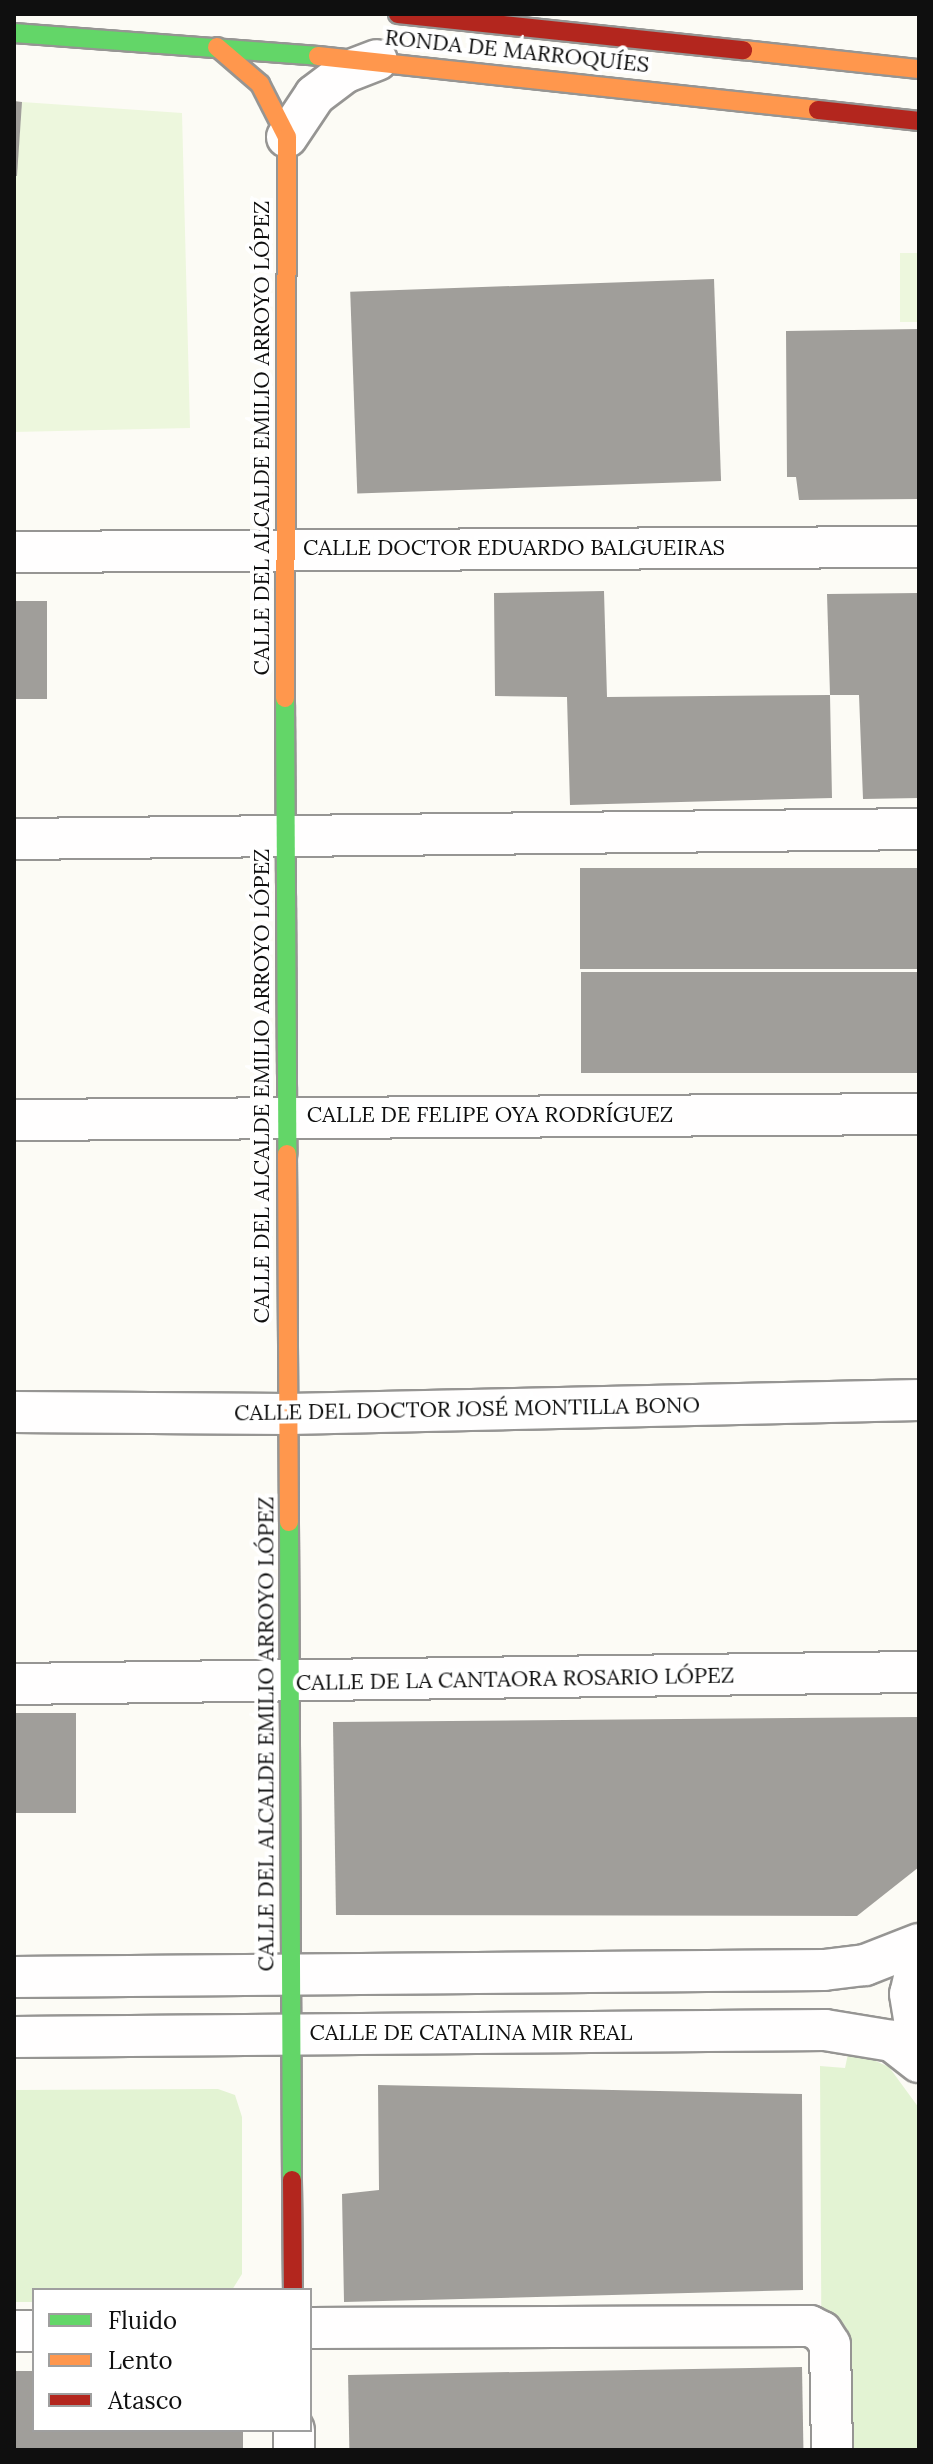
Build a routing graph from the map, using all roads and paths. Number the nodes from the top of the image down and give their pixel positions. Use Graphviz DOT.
graph roads {
  1 [pos="398,14"];
  2 [pos="14,33"];
  3 [pos="217,47"];
  4 [pos="377,60"];
  5 [pos="919,69"];
  6 [pos="919,121"];
  7 [pos="287,137"];
  8 [pos="919,547"];
  9 [pos="284,548"];
  10 [pos="14,552"];
  11 [pos="919,829"];
  12 [pos="285,837"];
  13 [pos="14,839"];
  14 [pos="919,1114"];
  15 [pos="286,1115"];
  16 [pos="14,1120"];
  17 [pos="919,1400"];
  18 [pos="14,1412"];
  19 [pos="288,1414"];
  20 [pos="919,1672"];
  21 [pos="290,1683"];
  22 [pos="14,1684"];
  23 [pos="919,1944"];
  24 [pos="919,1956"];
  25 [pos="291,1974"];
  26 [pos="14,1977"];
  27 [pos="292,2035"];
  28 [pos="14,2037"];
  29 [pos="919,2049"];
  30 [pos="919,2062"];
  31 [pos="293,2288"];
  32 [pos="312,2328"];
  33 [pos="832,2450"];
  1 -- 5 [label="street, RONDA DE MARROQUÍES"];
  2 -- 3 [label="street, RONDA DE MARROQUÍES"];
  3 -- 4 [label="street, RONDA DE MARROQUÍES"];
  3 -- 7 [label="street"];
  4 -- 6 [label="street, RONDA DE MARROQUÍES"];
  4 -- 7 [label="street"];
  7 -- 9 [label="street, CALLE DEL ALCALDE EMILIO ARROYO LÓPEZ"];
  8 -- 9 [label="street, CALLE DOCTOR EDUARDO BALGUEIRAS"];
  9 -- 10 [label="street, CALLE DOCTOR EDUARDO BALGUEIRAS"];
  9 -- 12 [label="street, CALLE DEL ALCALDE EMILIO ARROYO LÓPEZ"];
  11 -- 12 [label="street"];
  12 -- 13 [label="street"];
  12 -- 15 [label="street, CALLE DEL ALCALDE EMILIO ARROYO LÓPEZ"];
  14 -- 15 [label="street, CALLE DE FELIPE OYA RODRÍGUEZ"];
  15 -- 16 [label="street, CALLE DE FELIPE OYA RODRÍGUEZ"];
  15 -- 19 [label="street, CALLE DEL ALCALDE EMILIO ARROYO LÓPEZ"];
  17 -- 19 [label="street, CALLE DEL DOCTOR JOSÉ MONTILLA BONO"];
  18 -- 19 [label="street, CALLE DEL DOCTOR JOSÉ MONTILLA BONO"];
  19 -- 21 [label="street, CALLE DEL ALCALDE EMILIO ARROYO LÓPEZ"];
  20 -- 21 [label="street, CALLE DE LA CANTAORA ROSARIO LÓPEZ"];
  21 -- 22 [label="street, CALLE DE LA CANTAORA ROSARIO LÓPEZ"];
  21 -- 25 [label="street, CALLE DEL ALCALDE EMILIO ARROYO LÓPEZ"];
  23 -- 25 [label="street"];
  24 -- 29 [label="street"];
  25 -- 26 [label="street"];
  25 -- 27 [label="street, CALLE DEL ALCALDE EMILIO ARROYO LÓPEZ"];
  27 -- 28 [label="street, CALLE DE CATALINA MIR REAL"];
  27 -- 30 [label="street, CALLE DE CATALINA MIR REAL"];
  27 -- 31 [label="street, CALLE DEL ALCALDE EMILIO ARROYO LÓPEZ"];
  32 -- 33 [label="street"];
}
